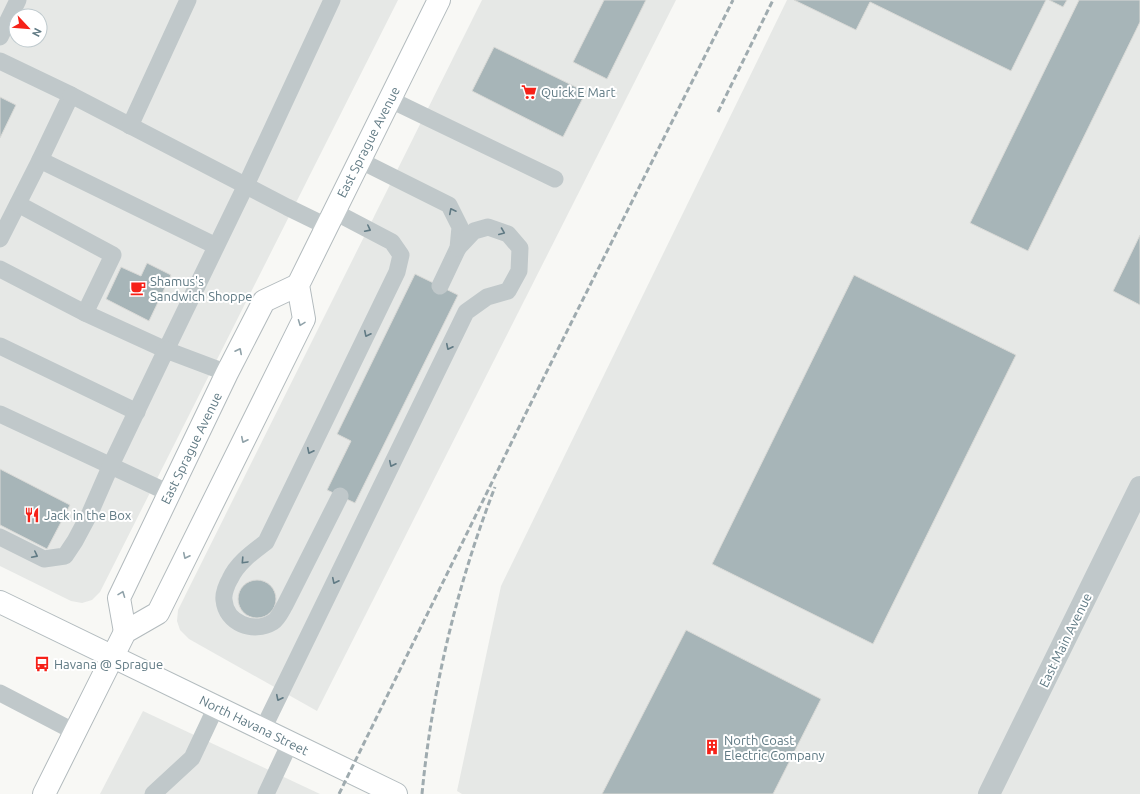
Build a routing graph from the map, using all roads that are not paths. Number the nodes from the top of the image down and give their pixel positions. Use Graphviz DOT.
graph roads {
  1 [pos="18,0"];
  2 [pos="188,0"];
  3 [pos="332,0"];
  4 [pos="439,0"];
  5 [pos="0,37"];
  6 [pos="0,61"];
  7 [pos="71,95"];
  8 [pos="389,99"];
  9 [pos="130,126"];
  10 [pos="40,160"];
  11 [pos="359,160"];
  12 [pos="555,179"];
  13 [pos="246,185"];
  14 [pos="18,204"];
  15 [pos="330,218"];
  16 [pos="0,239"];
  17 [pos="216,246"];
  18 [pos="458,248"];
  19 [pos="0,269"];
  20 [pos="298,285"];
  21 [pos="440,286"];
  22 [pos="85,313"];
  23 [pos="0,346"];
  24 [pos="166,350"];
  25 [pos="227,373"];
  26 [pos="137,412"];
  27 [pos="0,414"];
  28 [pos="111,465"];
  29 [pos="1140,487"];
  30 [pos="169,493"];
  31 [pos="340,496"];
  32 [pos="0,537"];
  33 [pos="0,602"];
  34 [pos="125,632"];
  35 [pos="113,657"];
  36 [pos="0,693"];
  37 [pos="216,707"];
  38 [pos="263,729"];
  39 [pos="75,732"];
  40 [pos="290,743"];
  41 [pos="44,794"];
  42 [pos="153,794"];
  43 [pos="266,794"];
  44 [pos="396,794"];
  45 [pos="989,794"];
  1 -- 5 [label="lane"];
  2 -- 9 [label="lane"];
  3 -- 13 [label="lane"];
  4 -- 8 [label="main road, East Sprague Avenue"];
  6 -- 7 [label="lane"];
  7 -- 9 [label="lane"];
  7 -- 10 [label="lane"];
  8 -- 11 [label="main road, East Sprague Avenue"];
  8 -- 12 [label="lane"];
  9 -- 13 [label="lane"];
  10 -- 14 [label="lane"];
  10 -- 17 [label="lane"];
  11 -- 15 [label="main road, East Sprague Avenue"];
  18 -- 11 [label="lane, one-way"];
  13 -- 15 [label="lane"];
  13 -- 17 [label="lane"];
  14 -- 16 [label="lane"];
  14 -- 22 [label="lane"];
  15 -- 20 [label="main road, East Sprague Avenue"];
  15 -- 31 [label="lane, one-way"];
  17 -- 24 [label="lane"];
  18 -- 21 [label="lane"];
  18 -- 38 [label="lane, one-way"];
  19 -- 22 [label="lane"];
  25 -- 20 [label="main road, East Sprague Avenue, one-way"];
  20 -- 34 [label="main road, one-way"];
  22 -- 24 [label="lane"];
  23 -- 26 [label="lane"];
  24 -- 25 [label="lane"];
  24 -- 26 [label="lane"];
  25 -- 30 [label="main road, East Sprague Avenue"];
  26 -- 28 [label="lane"];
  27 -- 28 [label="lane"];
  28 -- 30 [label="lane"];
  32 -- 28 [label="lane, one-way"];
  29 -- 45 [label="street, East Main Avenue"];
  34 -- 30 [label="main road, East Sprague Avenue, one-way"];
  33 -- 35 [label="main road, North Havana Street"];
  34 -- 35 [label="main road"];
  35 -- 37 [label="main road, North Havana Street"];
  35 -- 39 [label="main road"];
  36 -- 39 [label="lane"];
  37 -- 38 [label="main road, North Havana Street"];
  37 -- 42 [label="lane"];
  38 -- 40 [label="main road, North Havana Street"];
  39 -- 41 [label="main road"];
  40 -- 43 [label="lane"];
  40 -- 44 [label="main road, North Havana Street"];
}
